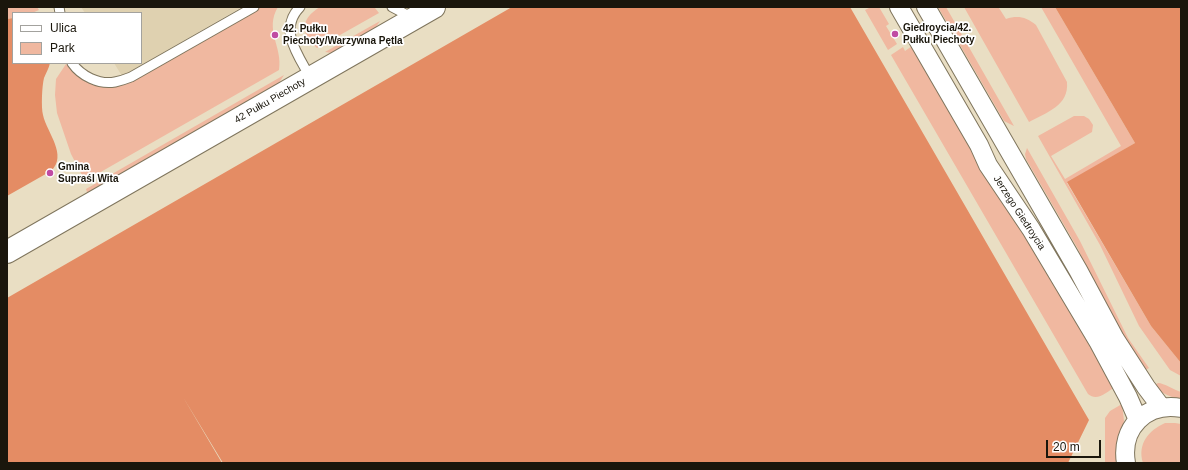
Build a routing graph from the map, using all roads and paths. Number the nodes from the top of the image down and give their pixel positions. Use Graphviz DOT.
graph roads {
  1 [pos="254,7"];
  2 [pos="300,7"];
  3 [pos="392,7"];
  4 [pos="434,7"];
  5 [pos="899,7"];
  6 [pos="926,7"];
  7 [pos="414,18"];
  8 [pos="73,64"];
  9 [pos="310,77"];
  10 [pos="7,252"];
  11 [pos="1160,407"];
  12 [pos="1181,408"];
  13 [pos="1138,420"];
  14 [pos="1126,463"];
  1 -- 8 [label="lane"];
  2 -- 9 [label="lane"];
  3 -- 7 [label="lane"];
  4 -- 7 [label="street, 42 Pułku Piechoty"];
  5 -- 13 [label="street, Jerzego Giedroycia"];
  6 -- 11 [label="street, Jerzego Giedroycia"];
  7 -- 9 [label="street, 42 Pułku Piechoty"];
  9 -- 10 [label="street, 42 Pułku Piechoty"];
  11 -- 12 [label="street"];
  11 -- 13 [label="street"];
  13 -- 14 [label="street"];
}
